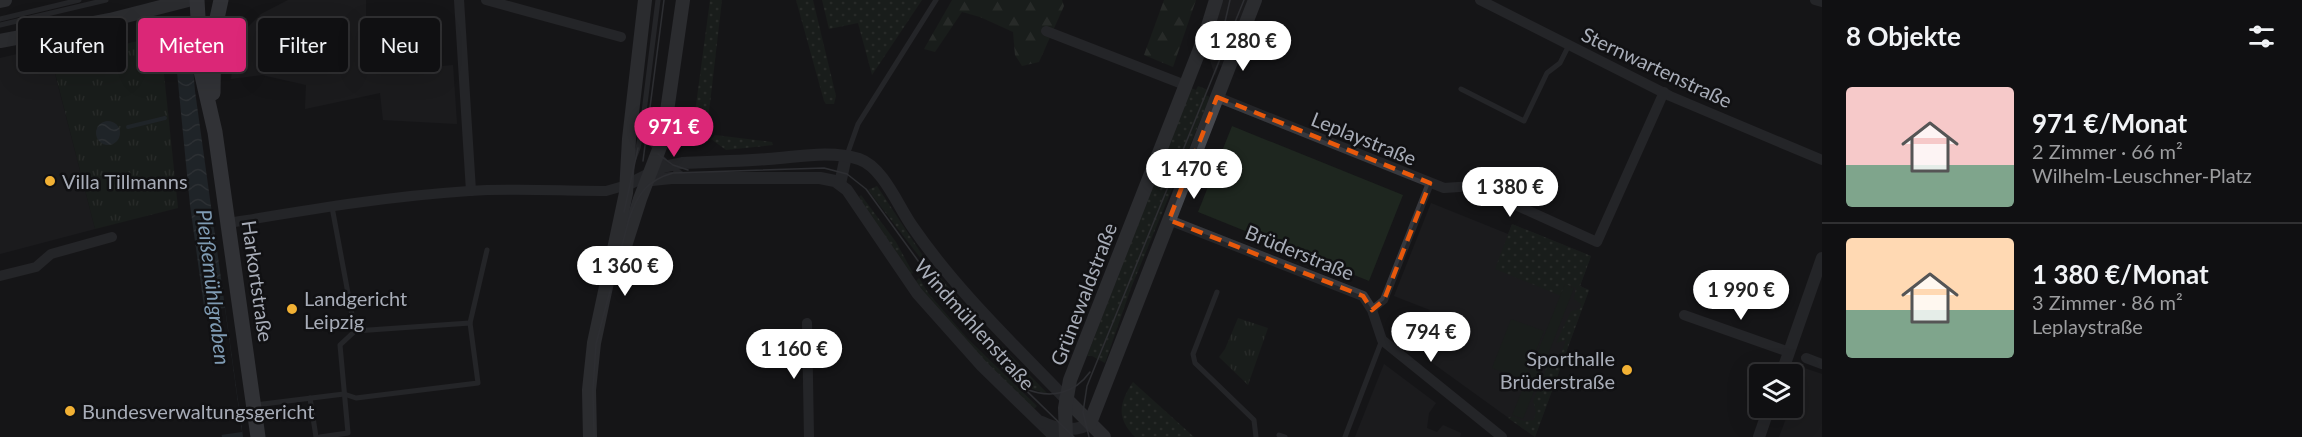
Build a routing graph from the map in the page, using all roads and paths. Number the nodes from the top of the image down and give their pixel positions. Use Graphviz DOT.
graph roads {
  1 [pos="5,0"];
  2 [pos="79,0"];
  3 [pos="106,0"];
  4 [pos="188,0"];
  5 [pos="198,0"];
  6 [pos="221,0"];
  7 [pos="459,0"];
  8 [pos="486,0"];
  9 [pos="645,0"];
  10 [pos="658,0"];
  11 [pos="683,0"];
  12 [pos="936,0"];
  13 [pos="1216,0"];
  14 [pos="1256,0"];
  15 [pos="1480,0"];
  16 [pos="1815,0"];
  17 [pos="0,1"];
  18 [pos="1822,2"];
  19 [pos="0,19"];
  20 [pos="0,25"];
  21 [pos="1046,31"];
  22 [pos="621,38"];
  23 [pos="0,41"];
  24 [pos="1569,45"];
  25 [pos="1185,85"];
  26 [pos="1461,89"];
  27 [pos="1664,92"];
  28 [pos="1217,97"];
  29 [pos="645,98"];
  30 [pos="215,132"];
  31 [pos="658,154"];
  32 [pos="846,156"];
  33 [pos="1822,160"];
  34 [pos="669,165"];
  35 [pos="649,177"];
  36 [pos="688,178"];
  37 [pos="628,182"];
  38 [pos="1430,183"];
  39 [pos="840,184"];
  40 [pos="471,191"];
  41 [pos="332,207"];
  42 [pos="1169,220"];
  43 [pos="229,223"];
  44 [pos="112,237"];
  45 [pos="487,250"];
  46 [pos="1822,258"];
  47 [pos="0,276"];
  48 [pos="1217,292"];
  49 [pos="1372,310"];
  50 [pos="1684,315"];
  51 [pos="599,320"];
  52 [pos="470,323"];
  53 [pos="807,323"];
  54 [pos="356,331"];
  55 [pos="1382,340"];
  56 [pos="1789,352"];
  57 [pos="1806,358"];
  58 [pos="1784,364"];
  59 [pos="1822,364"];
  60 [pos="344,394"];
  61 [pos="310,398"];
  62 [pos="1066,399"];
  63 [pos="254,405"];
  64 [pos="1766,418"];
  65 [pos="1090,423"];
  66 [pos="1062,434"];
  67 [pos="258,437"];
  68 [pos="318,437"];
  69 [pos="591,437"];
  70 [pos="809,437"];
  71 [pos="1104,437"];
  72 [pos="1256,437"];
  73 [pos="1345,437"];
  74 [pos="1502,437"];
  75 [pos="1759,437"];
  1 -- 17 [label="main road"];
  2 -- 19 [label="lane"];
  3 -- 20 [label="lane"];
  4 -- 23 [label="main road"];
  5 -- 30 [label="main road, Harkortstraße"];
  6 -- 30 [label="main road, Harkortstraße"];
  7 -- 40 [label="street"];
  8 -- 22 [label="street"];
  9 -- 37 [label="main road"];
  10 -- 29 [label="lane"];
  11 -- 31 [label="main road"];
  12 -- 32 [label="lane"];
  13 -- 25 [label="main road, Grünewaldstraße"];
  14 -- 28 [label="main road"];
  15 -- 24 [label="street, Sternwartenstraße"];
  16 -- 18 [label="street"];
  21 -- 25 [label="street"];
  24 -- 26 [label="lane"];
  24 -- 27 [label="street, Sternwartenstraße"];
  25 -- 62 [label="main road, Grünewaldstraße"];
  27 -- 33 [label="street, Sternwartenstraße"];
  27 -- 38 [label="street, Leplaystraße"];
  28 -- 38 [label="street, Leplaystraße"];
  28 -- 42 [label="main road"];
  29 -- 31 [label="lane"];
  29 -- 37 [label="lane"];
  30 -- 43 [label="main road, Harkortstraße"];
  31 -- 34 [label="lane"];
  31 -- 35 [label="main road"];
  32 -- 34 [label="street"];
  32 -- 39 [label="street"];
  32 -- 62 [label="street, Windmühlenstraße"];
  34 -- 35 [label="street"];
  34 -- 36 [label="lane"];
  35 -- 36 [label="street"];
  35 -- 37 [label="street"];
  35 -- 51 [label="main road"];
  36 -- 39 [label="street"];
  37 -- 40 [label="street"];
  37 -- 51 [label="main road"];
  38 -- 49 [label="street"];
  39 -- 66 [label="street, Windmühlenstraße"];
  40 -- 41 [label="street"];
  41 -- 43 [label="street"];
  41 -- 54 [label="lane"];
  42 -- 49 [label="street, Brüderstraße"];
  42 -- 65 [label="main road"];
  43 -- 63 [label="main road, Harkortstraße"];
  44 -- 47 [label="street"];
  45 -- 52 [label="lane"];
  46 -- 56 [label="street"];
  48 -- 72 [label="lane"];
  49 -- 55 [label="street"];
  50 -- 56 [label="street"];
  51 -- 69 [label="main road"];
  52 -- 54 [label="lane"];
  52 -- 60 [label="lane"];
  53 -- 70 [label="street"];
  54 -- 60 [label="lane"];
  55 -- 73 [label="lane"];
  55 -- 74 [label="street"];
  56 -- 58 [label="street"];
  57 -- 59 [label="street"];
  60 -- 61 [label="lane"];
  60 -- 68 [label="lane"];
  61 -- 63 [label="lane"];
  61 -- 68 [label="lane"];
  62 -- 65 [label="main road, Windmühlenstraße"];
  62 -- 66 [label="main road, Grünewaldstraße"];
  63 -- 67 [label="main road, Harkortstraße"];
  64 -- 75 [label="street"];
  65 -- 66 [label="street"];
  65 -- 71 [label="main road, Windmühlenstraße"];
}
